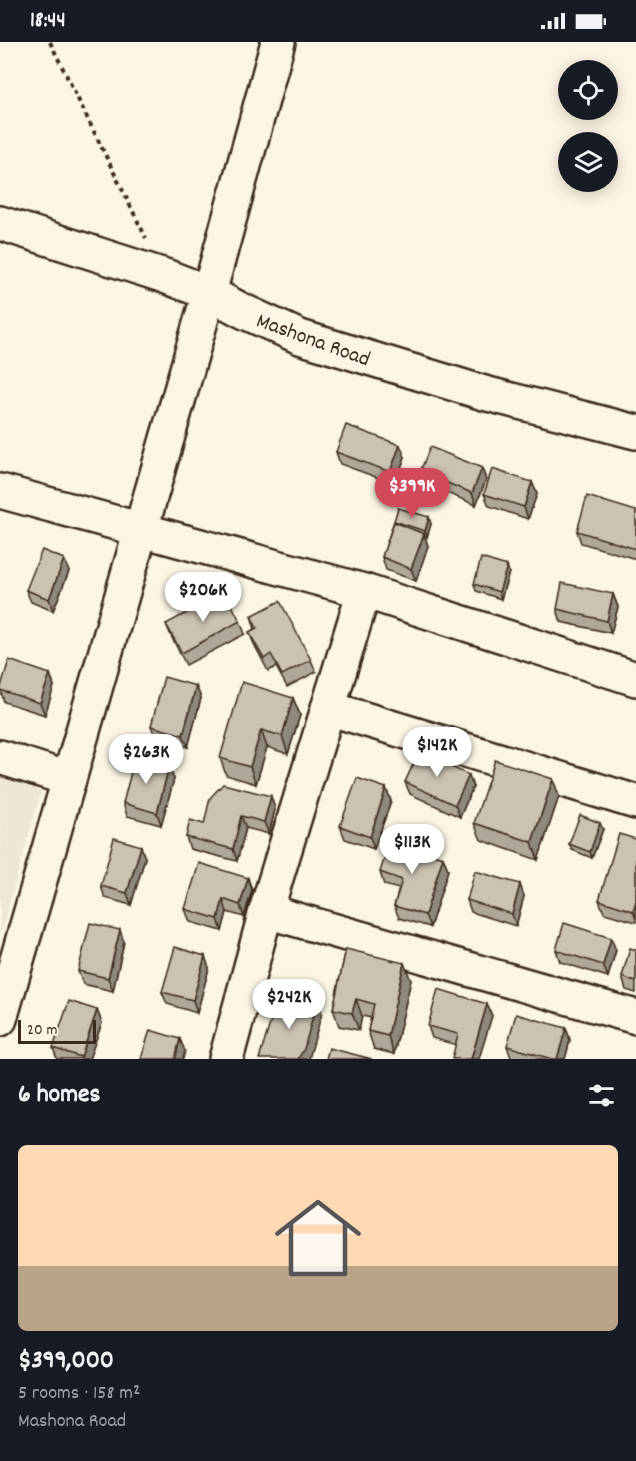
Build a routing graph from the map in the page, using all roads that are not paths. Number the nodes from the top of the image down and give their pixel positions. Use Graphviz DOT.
graph roads {
  1 [pos="278,42"];
  2 [pos="0,223"];
  3 [pos="209,293"];
  4 [pos="636,432"];
  5 [pos="0,491"];
  6 [pos="140,531"];
  7 [pos="364,591"];
  8 [pos="636,679"];
  9 [pos="328,708"];
  10 [pos="0,757"];
  11 [pos="69,779"];
  12 [pos="636,802"];
  13 [pos="266,911"];
  14 [pos="10,943"];
  15 [pos="636,1017"];
  16 [pos="0,1019"];
  17 [pos="226,1059"];
  1 -- 3 [label="street"];
  2 -- 3 [label="street, Mashona Road"];
  3 -- 4 [label="street, Mashona Road"];
  3 -- 6 [label="street"];
  5 -- 6 [label="street"];
  6 -- 7 [label="street"];
  6 -- 11 [label="street"];
  7 -- 8 [label="street"];
  7 -- 9 [label="street"];
  9 -- 12 [label="street"];
  9 -- 13 [label="street"];
  10 -- 11 [label="street"];
  11 -- 14 [label="street"];
  13 -- 15 [label="street"];
  13 -- 17 [label="street"];
  14 -- 16 [label="street"];
}
